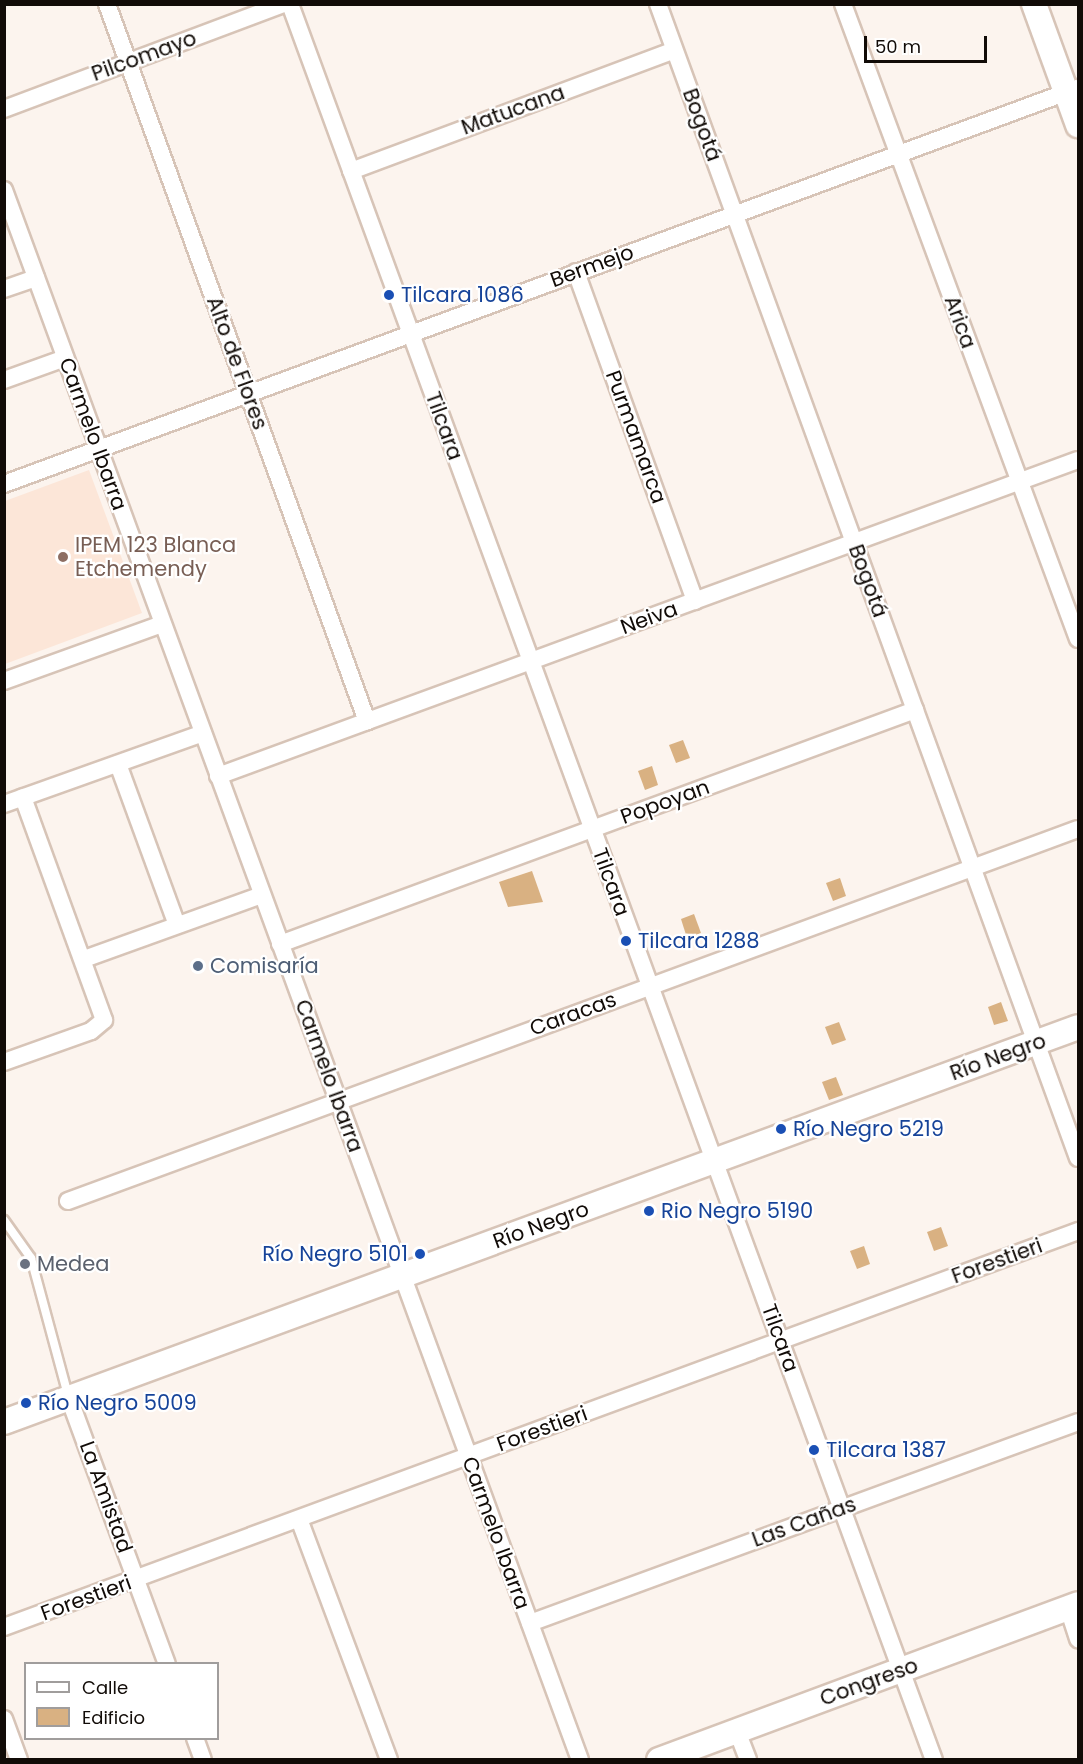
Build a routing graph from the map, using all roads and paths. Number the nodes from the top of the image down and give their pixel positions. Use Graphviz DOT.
graph roads {
  1 [pos="108,4"];
  2 [pos="284,4"];
  3 [pos="290,4"];
  4 [pos="658,4"];
  5 [pos="843,4"];
  6 [pos="1034,4"];
  7 [pos="674,50"];
  8 [pos="128,62"];
  9 [pos="1072,90"];
  10 [pos="4,109"];
  11 [pos="1078,125"];
  12 [pos="898,154"];
  13 [pos="351,171"];
  14 [pos="4,190"];
  15 [pos="734,214"];
  16 [pos="576,272"];
  17 [pos="36,278"];
  18 [pos="4,289"];
  19 [pos="410,333"];
  20 [pos="65,358"];
  21 [pos="4,380"];
  22 [pos="248,393"];
  23 [pos="99,449"];
  24 [pos="1078,460"];
  25 [pos="1019,482"];
  26 [pos="4,484"];
  27 [pos="854,543"];
  28 [pos="695,601"];
  29 [pos="162,624"];
  30 [pos="1078,639"];
  31 [pos="529,662"];
  32 [pos="4,681"];
  33 [pos="915,710"];
  34 [pos="367,721"];
  35 [pos="203,733"];
  36 [pos="118,764"];
  37 [pos="218,776"];
  38 [pos="22,797"];
  39 [pos="4,804"];
  40 [pos="591,829"];
  41 [pos="1078,829"];
  42 [pos="972,867"];
  43 [pos="262,895"];
  44 [pos="177,926"];
  45 [pos="280,944"];
  46 [pos="84,959"];
  47 [pos="649,986"];
  48 [pos="1078,1028"];
  49 [pos="1036,1043"];
  50 [pos="4,1062"];
  51 [pos="337,1100"];
  52 [pos="1078,1158"];
  53 [pos="714,1161"];
  54 [pos="68,1201"];
  55 [pos="4,1220"];
  56 [pos="1078,1231"];
  57 [pos="402,1276"];
  58 [pos="781,1341"];
  59 [pos="69,1398"];
  60 [pos="4,1422"];
  61 [pos="1078,1422"];
  62 [pos="468,1456"];
  63 [pos="842,1509"];
  64 [pos="298,1519"];
  65 [pos="136,1579"];
  66 [pos="1073,1606"];
  67 [pos="530,1623"];
  68 [pos="4,1628"];
  69 [pos="1078,1639"];
  70 [pos="166,1662"];
  71 [pos="901,1670"];
  72 [pos="4,1719"];
  73 [pos="737,1731"];
  74 [pos="196,1740"];
  75 [pos="20,1760"];
  76 [pos="203,1760"];
  77 [pos="389,1760"];
  78 [pos="580,1760"];
  79 [pos="659,1760"];
  80 [pos="748,1760"];
  81 [pos="934,1760"];
  1 -- 8 [label="street, Alto de Flores"];
  2 -- 8 [label="street, Pilcomayo"];
  3 -- 13 [label="street, Tilcara"];
  4 -- 7 [label="street, Bogotá"];
  5 -- 12 [label="street, Arica"];
  6 -- 9 [label="main road"];
  7 -- 13 [label="street, Matucana"];
  7 -- 15 [label="street, Bogotá"];
  8 -- 10 [label="street, Pilcomayo"];
  8 -- 22 [label="street, Alto de Flores"];
  9 -- 11 [label="main road"];
  9 -- 12 [label="street, Bermejo"];
  12 -- 15 [label="street, Bermejo"];
  12 -- 25 [label="street, Arica"];
  13 -- 19 [label="street, Tilcara"];
  14 -- 17 [label="street, Carmelo Ibarra"];
  15 -- 16 [label="street, Bermejo"];
  15 -- 27 [label="street, Bogotá"];
  16 -- 19 [label="street, Bermejo"];
  16 -- 28 [label="street, Purmamarca"];
  17 -- 18 [label="street"];
  17 -- 20 [label="street, Carmelo Ibarra"];
  19 -- 22 [label="street, Bermejo"];
  19 -- 31 [label="street, Tilcara"];
  20 -- 21 [label="street"];
  20 -- 23 [label="street, Carmelo Ibarra"];
  22 -- 23 [label="street, Bermejo"];
  22 -- 34 [label="street, Alto de Flores"];
  23 -- 26 [label="street, Bermejo"];
  23 -- 29 [label="street, Carmelo Ibarra"];
  24 -- 25 [label="street, Neiva"];
  25 -- 27 [label="street, Neiva"];
  25 -- 30 [label="street, Arica"];
  27 -- 28 [label="street, Neiva"];
  27 -- 33 [label="street, Bogotá"];
  28 -- 31 [label="street, Neiva"];
  29 -- 32 [label="street"];
  29 -- 35 [label="street, Carmelo Ibarra"];
  31 -- 34 [label="street, Neiva"];
  31 -- 40 [label="street, Tilcara"];
  33 -- 40 [label="street, Popoyan"];
  33 -- 42 [label="street, Bogotá"];
  34 -- 37 [label="street, Neiva"];
  35 -- 36 [label="street"];
  35 -- 37 [label="street, Carmelo Ibarra"];
  36 -- 38 [label="street"];
  36 -- 44 [label="street"];
  37 -- 43 [label="street, Carmelo Ibarra"];
  38 -- 39 [label="street"];
  38 -- 46 [label="street"];
  40 -- 45 [label="street, Popoyan"];
  40 -- 47 [label="street, Tilcara"];
  41 -- 42 [label="street, Caracas"];
  42 -- 47 [label="street, Caracas"];
  42 -- 49 [label="street, Bogotá"];
  43 -- 44 [label="street"];
  43 -- 45 [label="street, Carmelo Ibarra"];
  44 -- 46 [label="street"];
  45 -- 51 [label="street, Carmelo Ibarra"];
  46 -- 50 [label="street"];
  47 -- 51 [label="street, Caracas"];
  47 -- 53 [label="street, Tilcara"];
  48 -- 49 [label="main road, Río Negro"];
  49 -- 52 [label="street, Bogotá"];
  49 -- 53 [label="main road, Río Negro"];
  51 -- 54 [label="street, Caracas"];
  51 -- 57 [label="street, Carmelo Ibarra"];
  53 -- 57 [label="main road, Río Negro"];
  53 -- 58 [label="street, Tilcara"];
  55 -- 59 [label="lane"];
  56 -- 58 [label="street, Forestieri"];
  57 -- 59 [label="main road, Río Negro"];
  57 -- 62 [label="street, Carmelo Ibarra"];
  58 -- 62 [label="street, Forestieri"];
  58 -- 63 [label="street, Tilcara"];
  59 -- 60 [label="main road, Río Negro"];
  59 -- 65 [label="street, La Amistad"];
  61 -- 63 [label="street, Las Cañas"];
  62 -- 64 [label="street, Forestieri"];
  62 -- 67 [label="street, Carmelo Ibarra"];
  63 -- 67 [label="street, Las Cañas"];
  63 -- 71 [label="street, Tilcara"];
  64 -- 65 [label="street, Forestieri"];
  64 -- 77 [label="street"];
  65 -- 68 [label="street, Forestieri"];
  65 -- 70 [label="street, La Amistad"];
  66 -- 69 [label="street"];
  66 -- 71 [label="main road, Congreso"];
  67 -- 78 [label="street, Carmelo Ibarra"];
  71 -- 73 [label="main road, Congreso"];
  71 -- 81 [label="street, Tilcara"];
  72 -- 75 [label="street"];
  73 -- 79 [label="main road, Congreso"];
  73 -- 80 [label="street"];
  74 -- 76 [label="street"];
}
